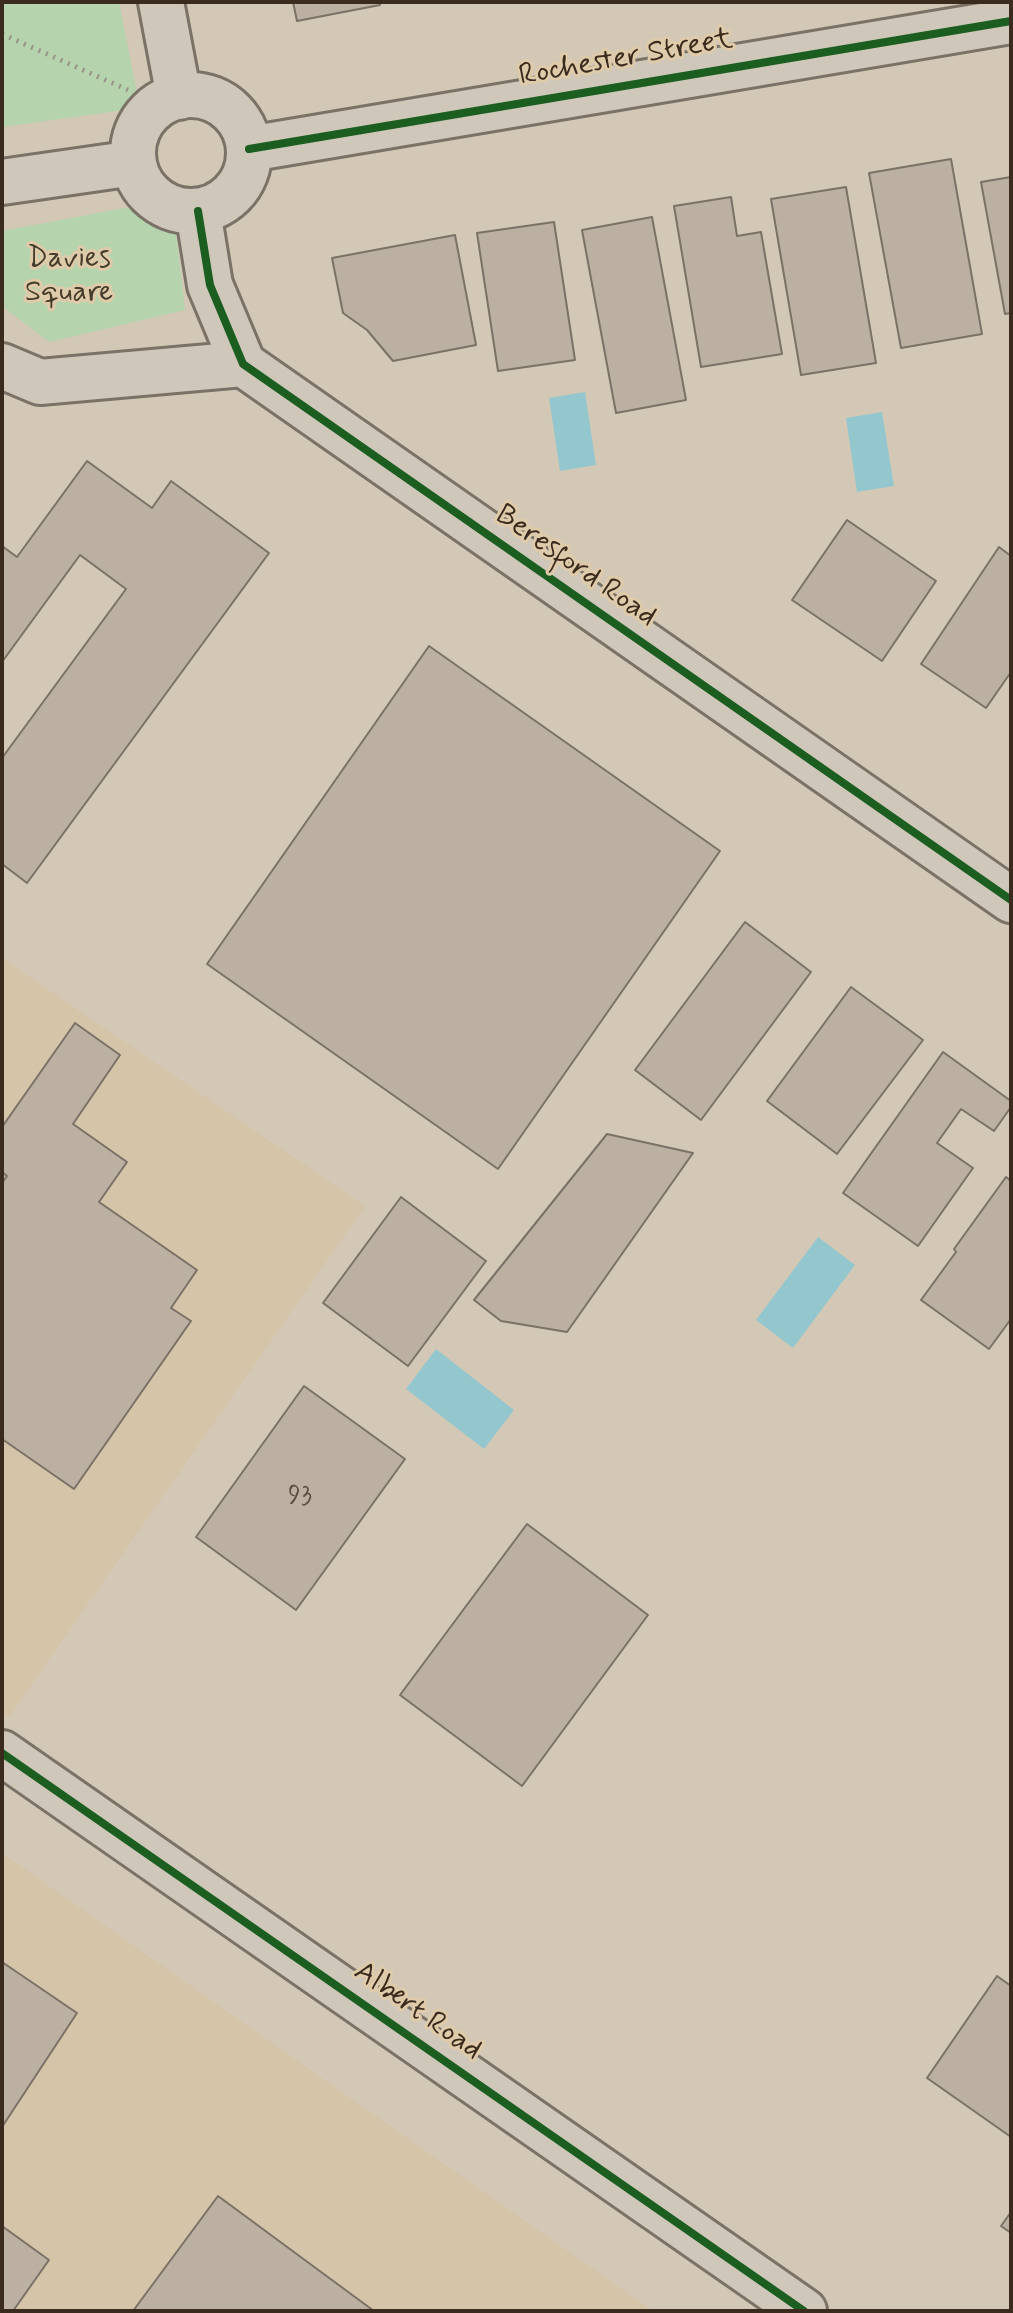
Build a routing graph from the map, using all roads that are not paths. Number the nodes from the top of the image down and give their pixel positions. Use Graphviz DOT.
graph roads {
  1 [pos="161,2"];
  2 [pos="891,21"];
  3 [pos="1011,21"];
  4 [pos="166,103"];
  5 [pos="249,149"];
  6 [pos="134,163"];
  7 [pos="2,182"];
  8 [pos="198,211"];
  9 [pos="243,364"];
  10 [pos="2,366"];
  11 [pos="1011,900"];
  12 [pos="2,1753"];
  13 [pos="804,2311"];
  1 -- 4 [label="street"];
  2 -- 3 [label="street, Rochester Street"];
  2 -- 5 [label="street, Rochester Street"];
  4 -- 5 [label="street"];
  4 -- 6 [label="street"];
  5 -- 8 [label="street"];
  6 -- 7 [label="street"];
  6 -- 8 [label="street"];
  8 -- 9 [label="street"];
  9 -- 10 [label="street"];
  9 -- 11 [label="street, Beresford Road"];
  12 -- 13 [label="street, Albert Road"];
}
